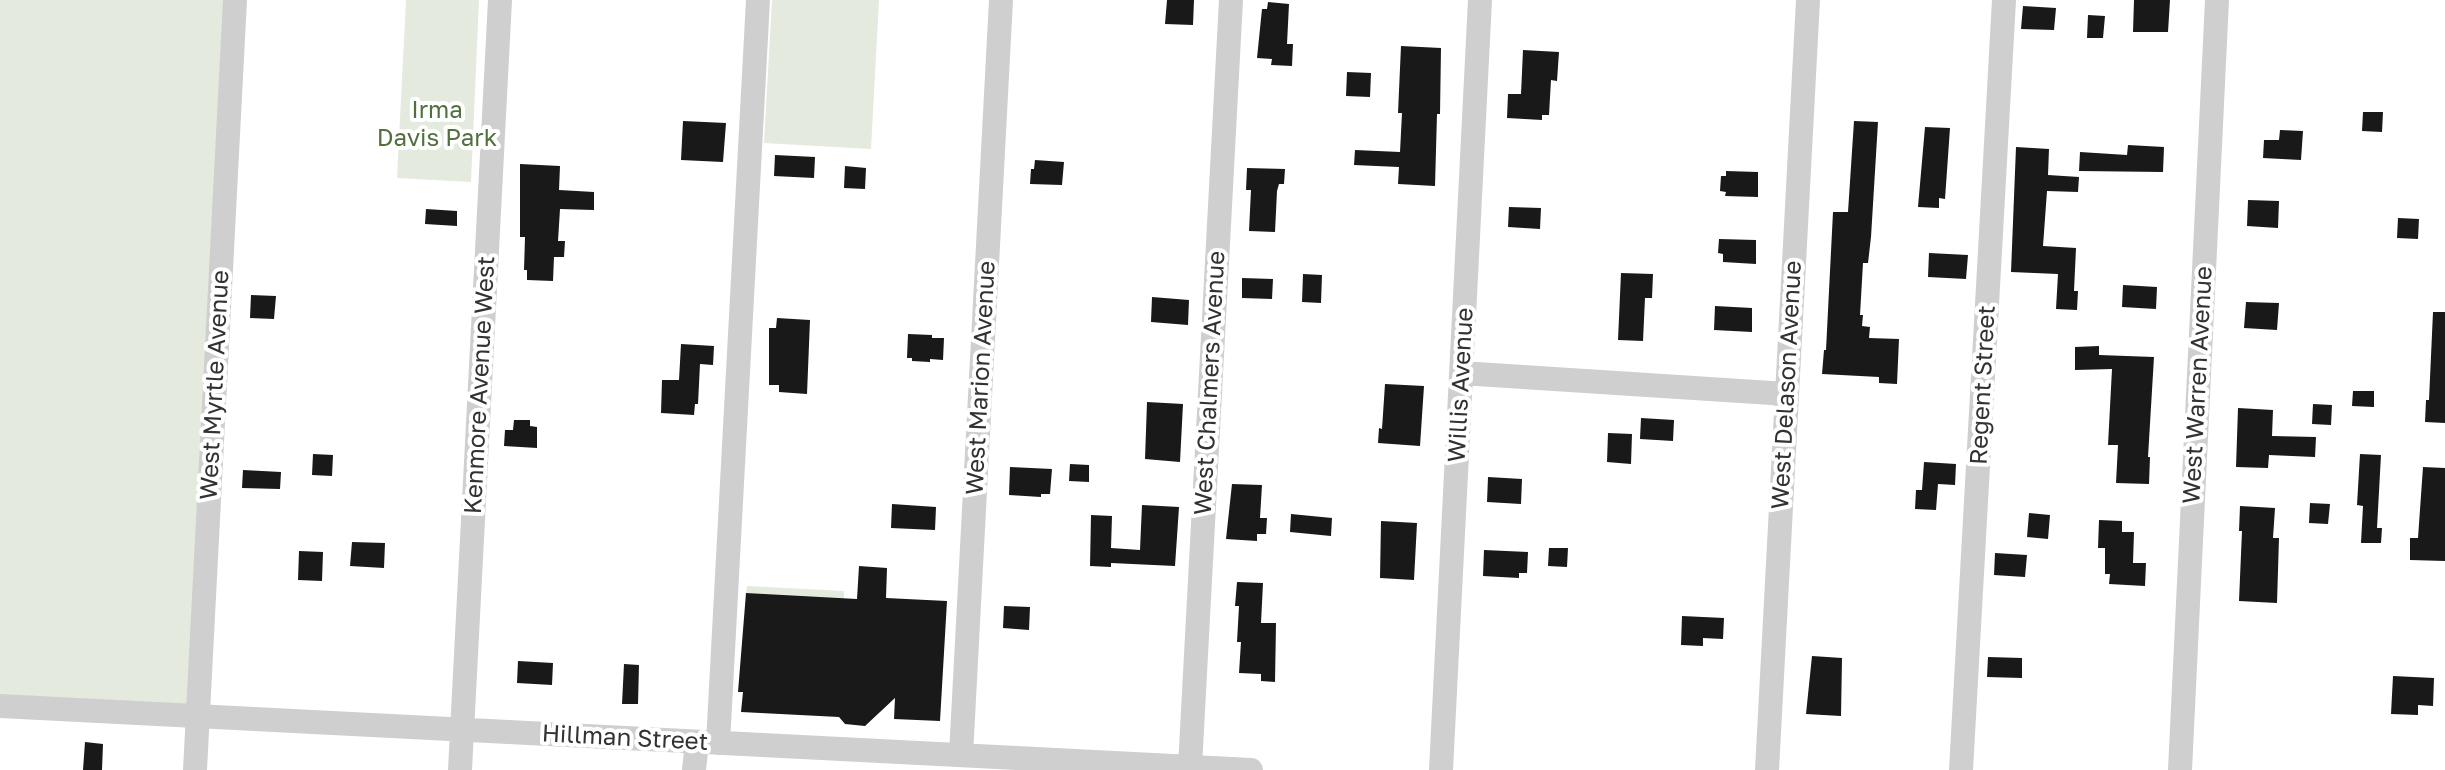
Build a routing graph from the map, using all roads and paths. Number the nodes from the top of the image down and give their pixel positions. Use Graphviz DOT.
graph roads {
  1 [pos="235,0"];
  2 [pos="500,0"];
  3 [pos="758,0"];
  4 [pos="1001,0"];
  5 [pos="1231,0"];
  6 [pos="1480,0"];
  7 [pos="1808,0"];
  8 [pos="2004,0"];
  9 [pos="2217,0"];
  10 [pos="1461,373"];
  11 [pos="1787,394"];
  12 [pos="0,706"];
  13 [pos="198,716"];
  14 [pos="462,730"];
  15 [pos="707,742"];
  16 [pos="961,755"];
  17 [pos="844,760"];
  18 [pos="1108,766"];
  19 [pos="1190,767"];
  20 [pos="195,770"];
  21 [pos="460,770"];
  22 [pos="694,770"];
  23 [pos="1251,770"];
  24 [pos="1441,770"];
  25 [pos="1767,770"];
  26 [pos="1961,770"];
  27 [pos="2180,770"];
  1 -- 13 [label="street, West Myrtle Avenue"];
  2 -- 14 [label="street, Kenmore Avenue West"];
  3 -- 15 [label="street"];
  4 -- 16 [label="street, West Marion Avenue"];
  5 -- 19 [label="street, West Chalmers Avenue"];
  6 -- 10 [label="street, Willis Avenue"];
  7 -- 11 [label="street, West Delason Avenue"];
  8 -- 26 [label="street, Regent Street"];
  9 -- 27 [label="street, West Warren Avenue"];
  10 -- 11 [label="street"];
  10 -- 24 [label="street, Willis Avenue"];
  11 -- 25 [label="street, West Delason Avenue"];
  12 -- 13 [label="street, Hillman Street"];
  13 -- 14 [label="street, Hillman Street"];
  13 -- 20 [label="street, West Myrtle Avenue"];
  14 -- 15 [label="street, Hillman Street"];
  14 -- 21 [label="street, Kenmore Avenue West"];
  15 -- 17 [label="street, Hillman Street"];
  15 -- 22 [label="street"];
  16 -- 17 [label="street, Hillman Street"];
  16 -- 18 [label="street, Hillman Street"];
  18 -- 19 [label="street, Hillman Street"];
  19 -- 23 [label="street, Hillman Street"];
}
